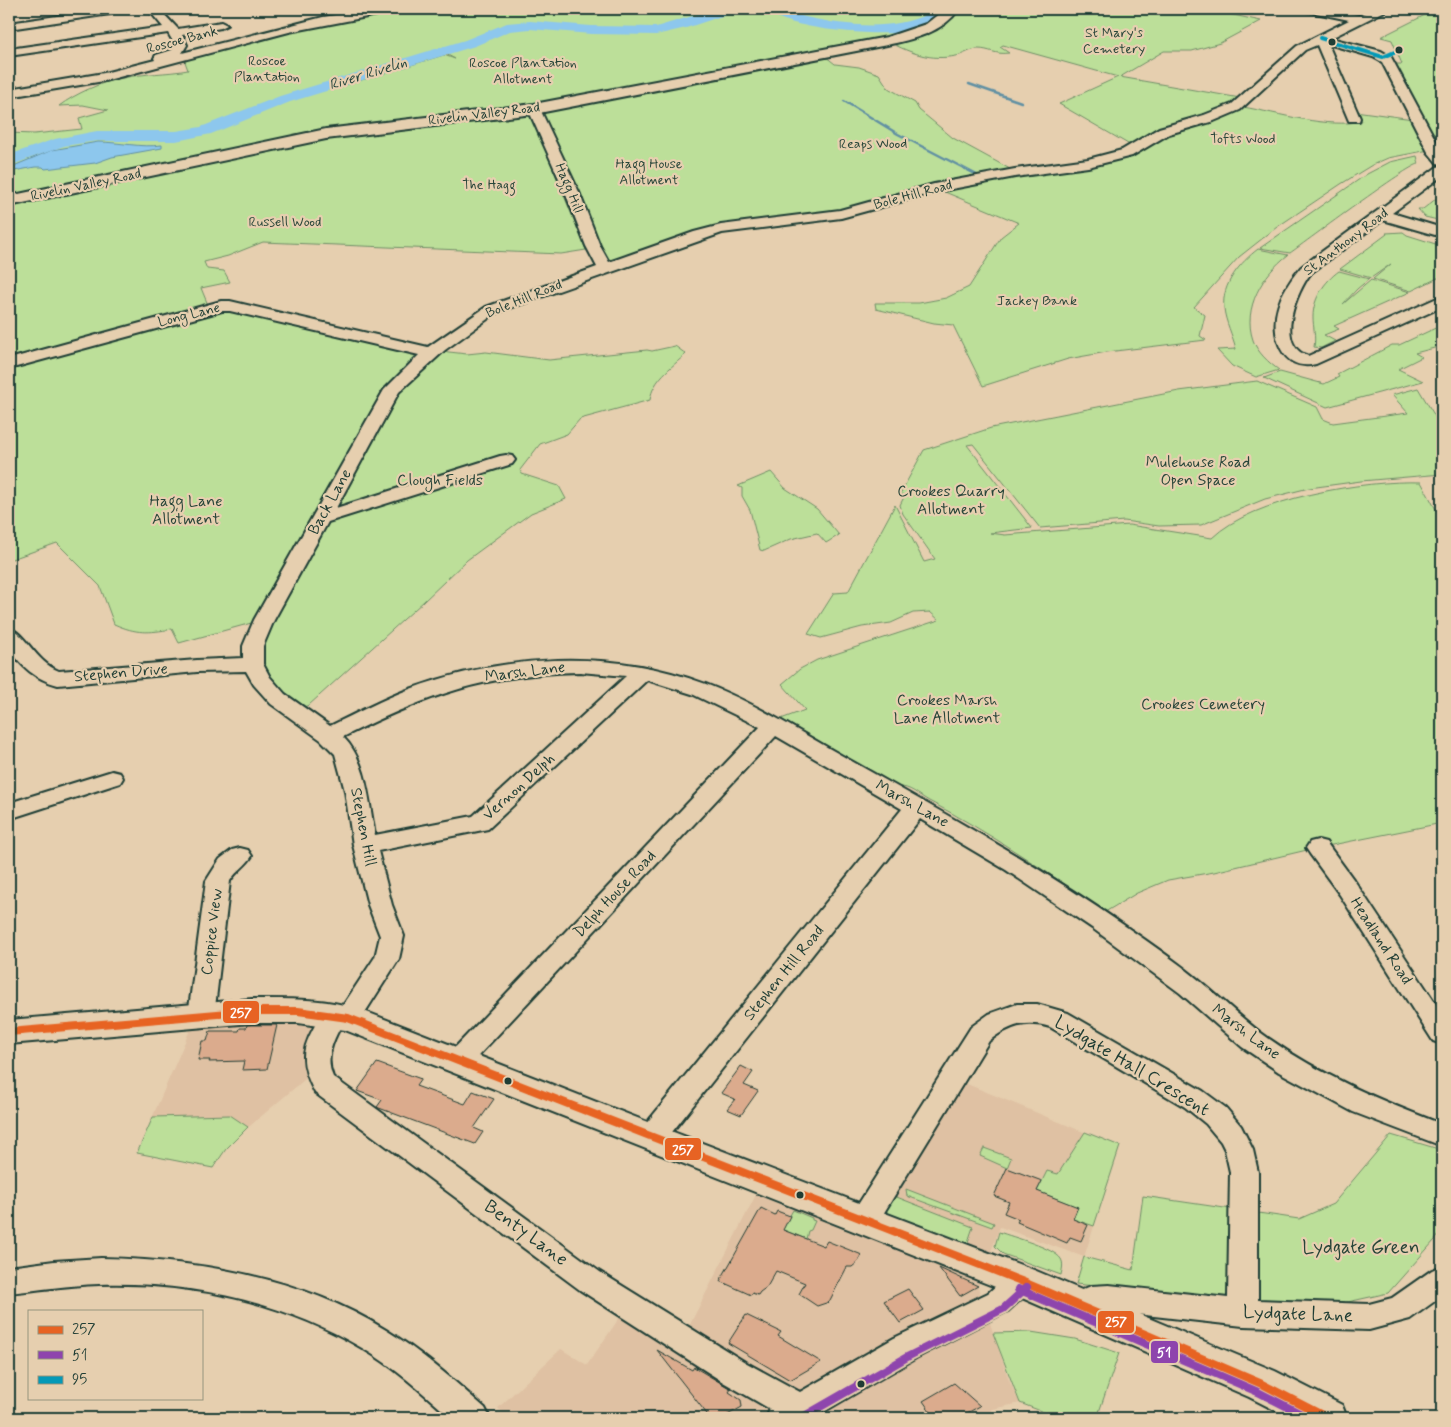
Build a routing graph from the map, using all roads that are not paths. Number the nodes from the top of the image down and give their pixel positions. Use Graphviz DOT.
graph roads {
  1 [pos="153,9"];
  2 [pos="393,9"];
  3 [pos="952,9"];
  4 [pos="1310,9"];
  5 [pos="1381,9"];
  6 [pos="106,12"];
  7 [pos="1361,19"];
  8 [pos="221,25"];
  9 [pos="9,26"];
  10 [pos="172,31"];
  11 [pos="1320,38"];
  12 [pos="1400,50"];
  13 [pos="9,53"];
  14 [pos="1383,57"];
  15 [pos="139,67"];
  16 [pos="9,93"];
  17 [pos="534,109"];
  18 [pos="1354,118"];
  19 [pos="1442,160"];
  20 [pos="1442,170"];
  21 [pos="9,201"];
  22 [pos="1382,215"];
  23 [pos="1442,233"];
  24 [pos="604,268"];
  25 [pos="1439,302"];
  26 [pos="429,352"];
  27 [pos="9,364"];
  28 [pos="506,460"];
  29 [pos="322,518"];
  30 [pos="9,634"];
  31 [pos="253,664"];
  32 [pos="643,672"];
  33 [pos="773,726"];
  34 [pos="329,735"];
  35 [pos="112,778"];
  36 [pos="916,808"];
  37 [pos="9,811"];
  38 [pos="365,844"];
  39 [pos="1318,848"];
  40 [pos="240,856"];
  41 [pos="201,1016"];
  42 [pos="341,1016"];
  43 [pos="9,1032"];
  44 [pos="1442,1034"];
  45 [pos="457,1062"];
  46 [pos="1442,1134"];
  47 [pos="651,1138"];
  48 [pos="864,1220"];
  49 [pos="1442,1279"];
  50 [pos="9,1280"];
  51 [pos="1021,1281"];
  52 [pos="1133,1313"];
  53 [pos="1243,1313"];
  54 [pos="791,1414"];
  55 [pos="474,1418"];
  56 [pos="1328,1418"];
  1 -- 10 [label="street"];
  2 -- 15 [label="street, Roscoe Bank"];
  3 -- 17 [label="main road, Rivelin Valley Road"];
  4 -- 7 [label="street"];
  5 -- 7 [label="street, Bole Hill Road"];
  6 -- 9 [label="street"];
  7 -- 11 [label="street, Bole Hill Road"];
  8 -- 10 [label="street"];
  10 -- 13 [label="street"];
  10 -- 15 [label="street"];
  11 -- 14 [label="street"];
  11 -- 18 [label="street"];
  11 -- 24 [label="street, Bole Hill Road"];
  12 -- 14 [label="street"];
  14 -- 19 [label="street"];
  15 -- 16 [label="street, Roscoe Bank"];
  17 -- 21 [label="main road, Rivelin Valley Road"];
  17 -- 24 [label="street, Hagg Hill"];
  20 -- 22 [label="street, St Anthony Road"];
  22 -- 23 [label="street"];
  22 -- 25 [label="street, St Anthony Road"];
  24 -- 26 [label="street, Bole Hill Road"];
  26 -- 27 [label="street, Long Lane"];
  26 -- 29 [label="street, Back Lane"];
  28 -- 29 [label="street"];
  29 -- 31 [label="street, Back Lane"];
  30 -- 31 [label="street, Stephen Drive"];
  31 -- 34 [label="street, Stephen Hill"];
  32 -- 33 [label="street, Marsh Lane"];
  32 -- 34 [label="street, Marsh Lane"];
  32 -- 38 [label="street, Vernon Delph"];
  33 -- 36 [label="street, Marsh Lane"];
  33 -- 45 [label="street, Delph House Road"];
  34 -- 38 [label="street, Stephen Hill"];
  35 -- 37 [label="street"];
  36 -- 46 [label="street, Marsh Lane"];
  36 -- 47 [label="street, Stephen Hill Road"];
  38 -- 42 [label="street, Stephen Hill"];
  39 -- 44 [label="street, Headland Road"];
  40 -- 41 [label="street, Coppice View"];
  41 -- 42 [label="main road"];
  41 -- 43 [label="main road"];
  42 -- 45 [label="main road"];
  42 -- 54 [label="street, Benty Lane"];
  45 -- 47 [label="main road"];
  47 -- 48 [label="main road"];
  48 -- 51 [label="main road"];
  48 -- 53 [label="street, Lydgate Hall Crescent"];
  49 -- 53 [label="street, Lydgate Lane"];
  50 -- 55 [label="street"];
  51 -- 52 [label="main road"];
  51 -- 54 [label="street"];
  52 -- 53 [label="street, Lydgate Lane"];
  52 -- 56 [label="main road"];
}
